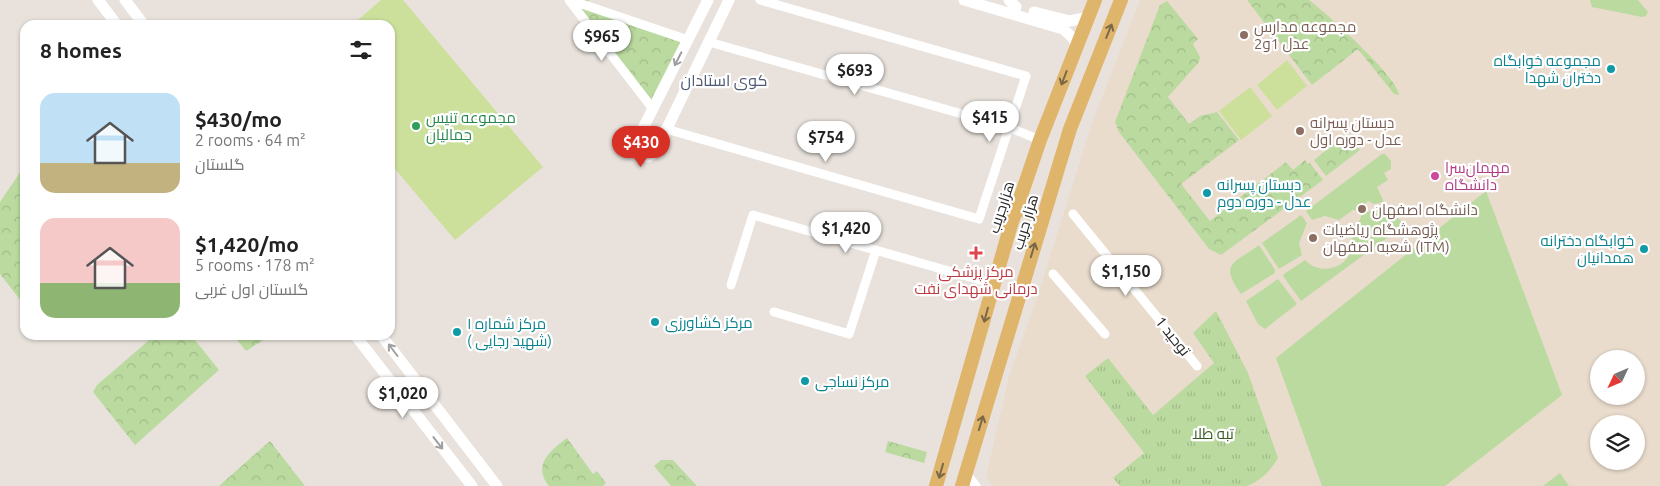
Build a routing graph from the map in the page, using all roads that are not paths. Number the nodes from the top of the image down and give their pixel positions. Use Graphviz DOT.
graph roads {
  1 [pos="98,0"];
  2 [pos="125,0"];
  3 [pos="569,0"];
  4 [pos="708,0"];
  5 [pos="729,0"];
  6 [pos="760,0"];
  7 [pos="964,0"];
  8 [pos="991,0"];
  9 [pos="1095,0"];
  10 [pos="1121,0"];
  11 [pos="1013,7"];
  12 [pos="1089,17"];
  13 [pos="113,20"];
  14 [pos="140,20"];
  15 [pos="688,40"];
  16 [pos="708,42"];
  17 [pos="1077,47"];
  18 [pos="653,109"];
  19 [pos="1008,127"];
  20 [pos="666,129"];
  21 [pos="1040,140"];
  22 [pos="1018,208"];
  23 [pos="1073,214"];
  24 [pos="1043,218"];
  25 [pos="876,250"];
  26 [pos="1053,274"];
  27 [pos="994,284"];
  28 [pos="731,285"];
  29 [pos="774,312"];
  30 [pos="1105,334"];
  31 [pos="359,340"];
  32 [pos="385,340"];
  33 [pos="1197,366"];
  34 [pos="964,479"];
  35 [pos="472,486"];
  36 [pos="497,486"];
  37 [pos="936,486"];
  38 [pos="976,486"];
  1 -- 13 [label="street"];
  2 -- 14 [label="street"];
  3 -- 15 [label="street"];
  3 -- 18 [label="street"];
  4 -- 15 [label="street"];
  5 -- 16 [label="street"];
  6 -- 19 [label="street"];
  7 -- 11 [label="street"];
  8 -- 11 [label="street"];
  9 -- 12 [label="main road, هزارجریب"];
  24 -- 10 [label="main road, هزار جریب, one-way"];
  11 -- 12 [label="street"];
  11 -- 17 [label="street"];
  12 -- 17 [label="main road, هزارجریب"];
  15 -- 18 [label="street, one-way"];
  16 -- 19 [label="street"];
  16 -- 20 [label="street"];
  17 -- 21 [label="main road, هزارجریب, one-way"];
  18 -- 20 [label="street"];
  19 -- 20 [label="street"];
  19 -- 21 [label="street"];
  21 -- 22 [label="main road, هزارجریب"];
  22 -- 24 [label="main road"];
  22 -- 27 [label="main road, هزارجریب"];
  23 -- 33 [label="street, توحید 1"];
  34 -- 24 [label="main road, هزار جریب, one-way"];
  25 -- 27 [label="street"];
  25 -- 28 [label="street"];
  25 -- 29 [label="street"];
  26 -- 30 [label="street"];
  27 -- 37 [label="main road, هزارجریب, one-way"];
  31 -- 35 [label="street, one-way"];
  36 -- 32 [label="street, one-way"];
  34 -- 38 [label="street"];
}
